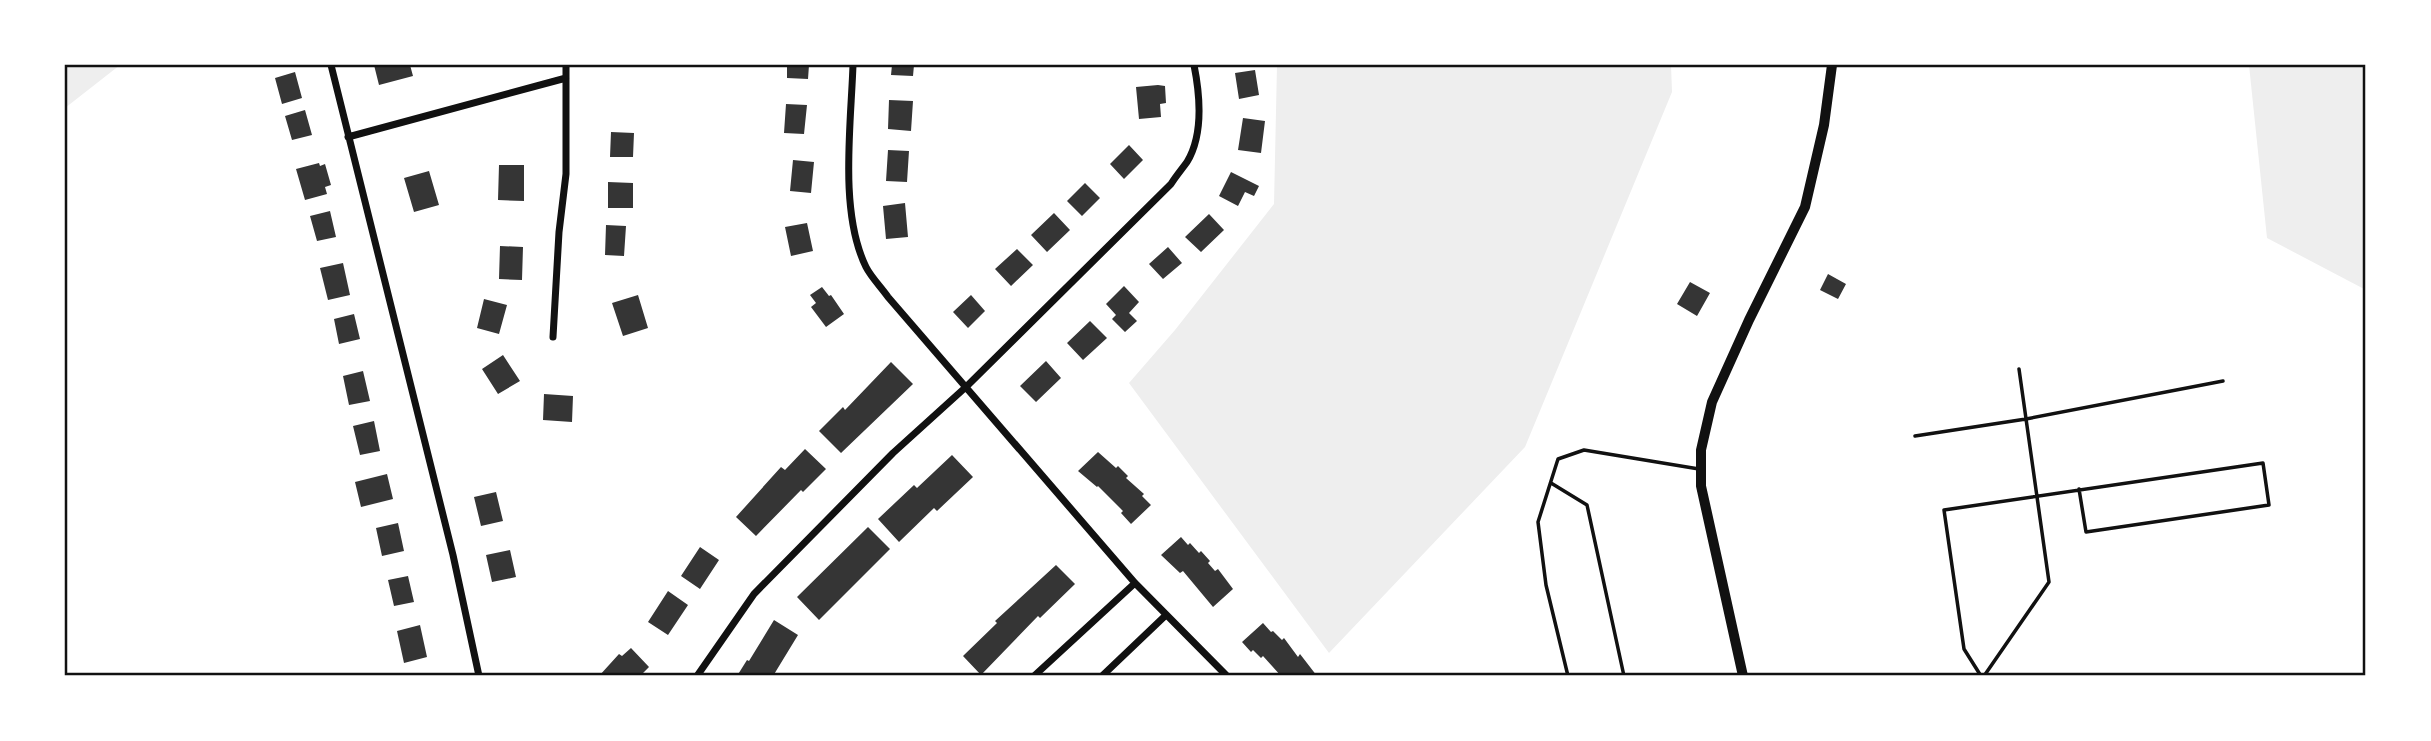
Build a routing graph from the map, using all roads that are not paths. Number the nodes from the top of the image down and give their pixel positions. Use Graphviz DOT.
graph roads {
  1 [pos="331,65"];
  2 [pos="566,65"];
  3 [pos="853,65"];
  4 [pos="1194,65"];
  5 [pos="1832,65"];
  6 [pos="566,78"];
  7 [pos="348,137"];
  8 [pos="553,337"];
  9 [pos="2019,369"];
  10 [pos="2223,380"];
  11 [pos="967,386"];
  12 [pos="2026,419"];
  13 [pos="1914,436"];
  14 [pos="1701,470"];
  15 [pos="1550,483"];
  16 [pos="2079,489"];
  17 [pos="2037,496"];
  18 [pos="1135,583"];
  19 [pos="1166,615"];
  20 [pos="479,676"];
  21 [pos="697,676"];
  22 [pos="1034,676"];
  23 [pos="1102,676"];
  24 [pos="1227,676"];
  25 [pos="1568,676"];
  26 [pos="1624,676"];
  27 [pos="1742,676"];
  28 [pos="1983,676"];
  1 -- 7 [label="street"];
  2 -- 6 [label="street"];
  3 -- 11 [label="street"];
  4 -- 11 [label="street"];
  5 -- 14 [label="street"];
  6 -- 7 [label="street"];
  6 -- 8 [label="street"];
  7 -- 20 [label="street"];
  9 -- 12 [label="lane"];
  10 -- 12 [label="lane"];
  11 -- 18 [label="street"];
  11 -- 21 [label="street"];
  12 -- 13 [label="lane"];
  12 -- 17 [label="lane"];
  14 -- 15 [label="lane"];
  14 -- 27 [label="street"];
  15 -- 25 [label="lane"];
  15 -- 26 [label="lane"];
  16 -- 16 [label="lane"];
  16 -- 17 [label="lane"];
  17 -- 28 [label="lane"];
  17 -- 28 [label="lane"];
  18 -- 19 [label="street"];
  18 -- 22 [label="street"];
  19 -- 23 [label="street"];
  19 -- 24 [label="street"];
}
